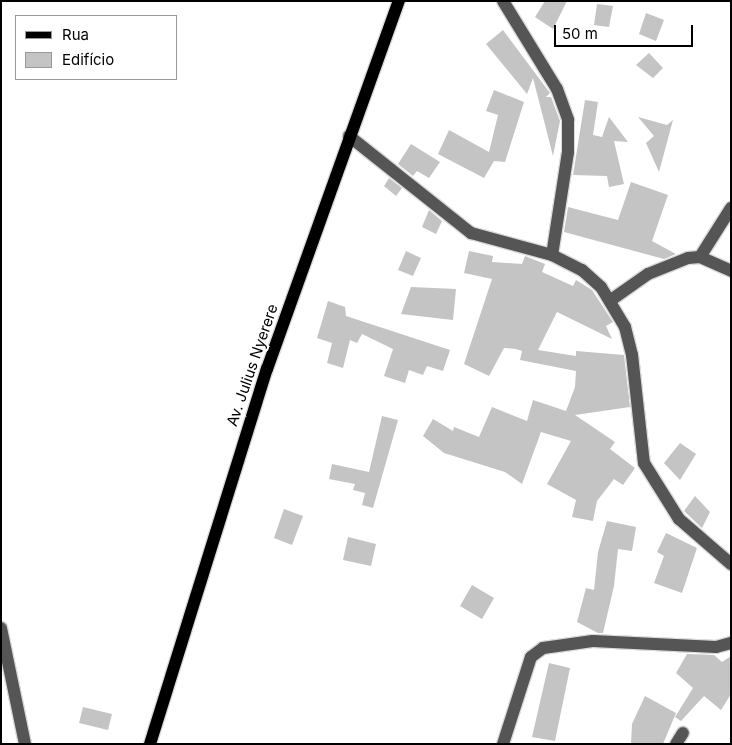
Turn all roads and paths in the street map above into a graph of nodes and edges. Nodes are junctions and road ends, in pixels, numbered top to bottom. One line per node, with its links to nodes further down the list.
1 (399, 1): 3 (main road, Av. Julius Nyerere)
2 (503, 1): 5 (street)
3 (349, 136): 5 (street); 13 (main road, Av. Julius Nyerere)
4 (731, 208): 6 (street)
5 (552, 255): 8 (street)
6 (700, 257): 7 (street); 8 (street)
7 (731, 271)
8 (611, 300): 9 (street)
9 (731, 564)
10 (1, 628): 12 (street)
11 (731, 643): 14 (street)
12 (25, 744)
13 (150, 744)
14 (503, 744)

